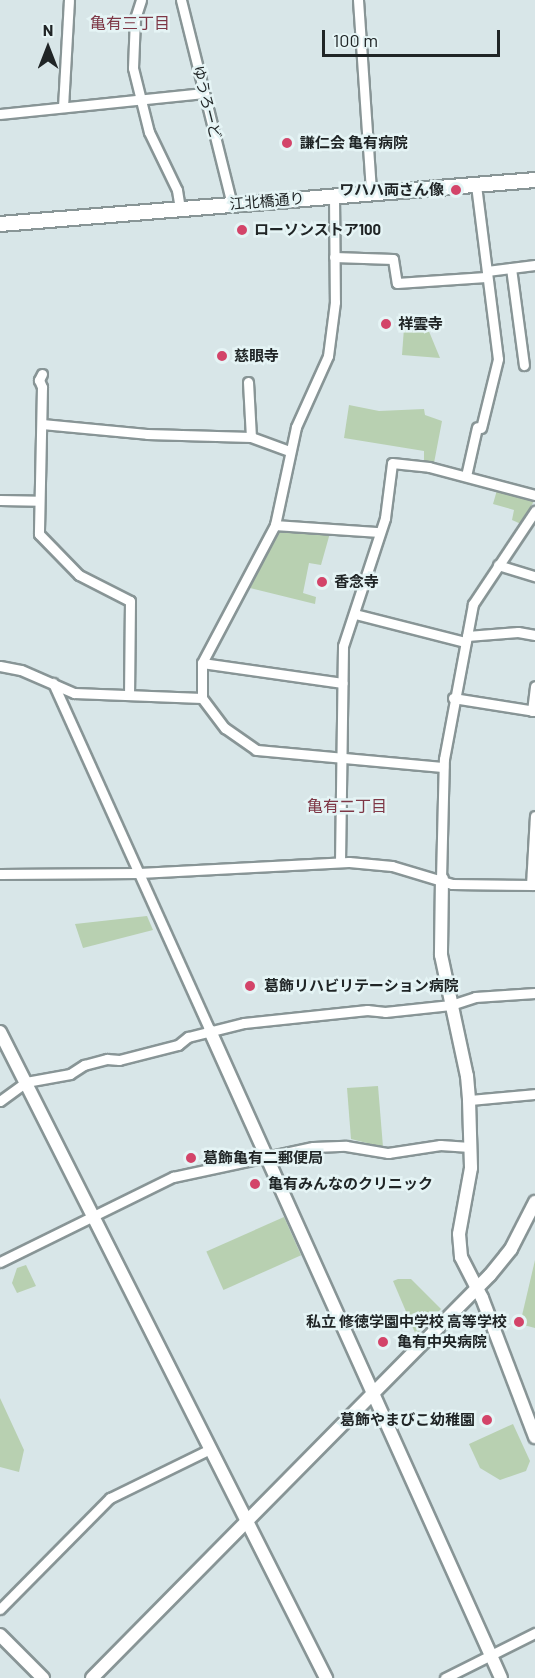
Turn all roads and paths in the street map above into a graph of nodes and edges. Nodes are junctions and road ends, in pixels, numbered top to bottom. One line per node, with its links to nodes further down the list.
1 (69, 0): 7 (street)
2 (141, 0): 6 (street)
3 (181, 0): 5 (street, ゆうろーど)
4 (358, 0): 11 (street)
5 (202, 93): 6 (street); 13 (street, ゆうろーど)
6 (141, 98): 7 (street); 14 (street)
7 (63, 106): 8 (street)
8 (0, 114)
9 (535, 180): 10 (main road, 江北橋通り)
10 (476, 185): 11 (main road, 江北橋通り); 19 (street)
11 (371, 192): 12 (main road, 江北橋通り)
12 (334, 195): 13 (main road, 江北橋通り); 16 (street)
13 (232, 204): 14 (main road, 江北橋通り)
14 (180, 208): 15 (main road, 江北橋通り)
15 (0, 224)
16 (334, 257): 19 (street); 25 (street)
17 (535, 265): 18 (street)
18 (511, 268): 19 (street); 20 (street)
19 (487, 274): 26 (street)
20 (524, 365)
21 (42, 374): 23 (street)
22 (248, 382): 24 (street)
23 (42, 424): 24 (street); 29 (street)
24 (251, 437): 25 (street)
25 (289, 451): 31 (street)
26 (466, 476): 27 (street); 32 (street)
27 (535, 495)
28 (0, 500): 29 (street)
29 (39, 501): 43 (street)
30 (535, 511): 33 (street)
31 (275, 525): 32 (street); 38 (street)
32 (379, 532): 35 (street)
33 (498, 565): 34 (street); 37 (street)
34 (535, 576)
35 (354, 614): 37 (street); 41 (street)
36 (535, 635): 37 (street)
37 (466, 639): 45 (street)
38 (202, 663): 41 (street); 44 (street)
39 (0, 666): 40 (street)
40 (53, 683): 43 (street); 52 (street)
41 (343, 683): 47 (street)
42 (535, 686): 46 (street)
43 (129, 695): 44 (street)
44 (202, 698): 47 (street)
45 (453, 698): 46 (street); 48 (street)
46 (533, 711)
47 (342, 757): 48 (street); 51 (street)
48 (444, 767): 54 (street)
49 (535, 816): 50 (street)
50 (534, 829): 55 (street)
51 (340, 862): 52 (street); 54 (street)
52 (139, 873): 53 (street); 58 (street)
53 (0, 874)
54 (442, 879): 55 (street); 57 (street)
55 (533, 885)
56 (535, 993): 57 (street)
57 (451, 1005): 58 (street); 62 (street)
58 (210, 1031): 60 (street); 65 (street)
59 (0, 1032): 60 (street)
60 (26, 1082): 63 (street); 67 (street)
61 (535, 1094): 62 (street)
62 (469, 1100): 64 (street)
63 (0, 1101)
64 (470, 1147): 65 (street); 69 (street)
65 (266, 1156): 67 (street); 70 (street)
66 (535, 1202): 69 (street)
67 (93, 1215): 68 (street); 72 (street)
68 (0, 1262)
69 (477, 1288): 70 (street); 71 (street)
70 (373, 1394): 73 (street); 77 (street)
71 (535, 1437)
72 (210, 1449): 73 (street); 74 (street)
73 (247, 1522): 79 (street); 80 (street)
74 (0, 1609)
75 (535, 1633): 77 (street)
76 (0, 1635): 78 (street)
77 (490, 1655): 81 (street); 82 (street)
78 (43, 1678)
79 (92, 1678)
80 (326, 1678)
81 (445, 1678)
82 (501, 1678)

